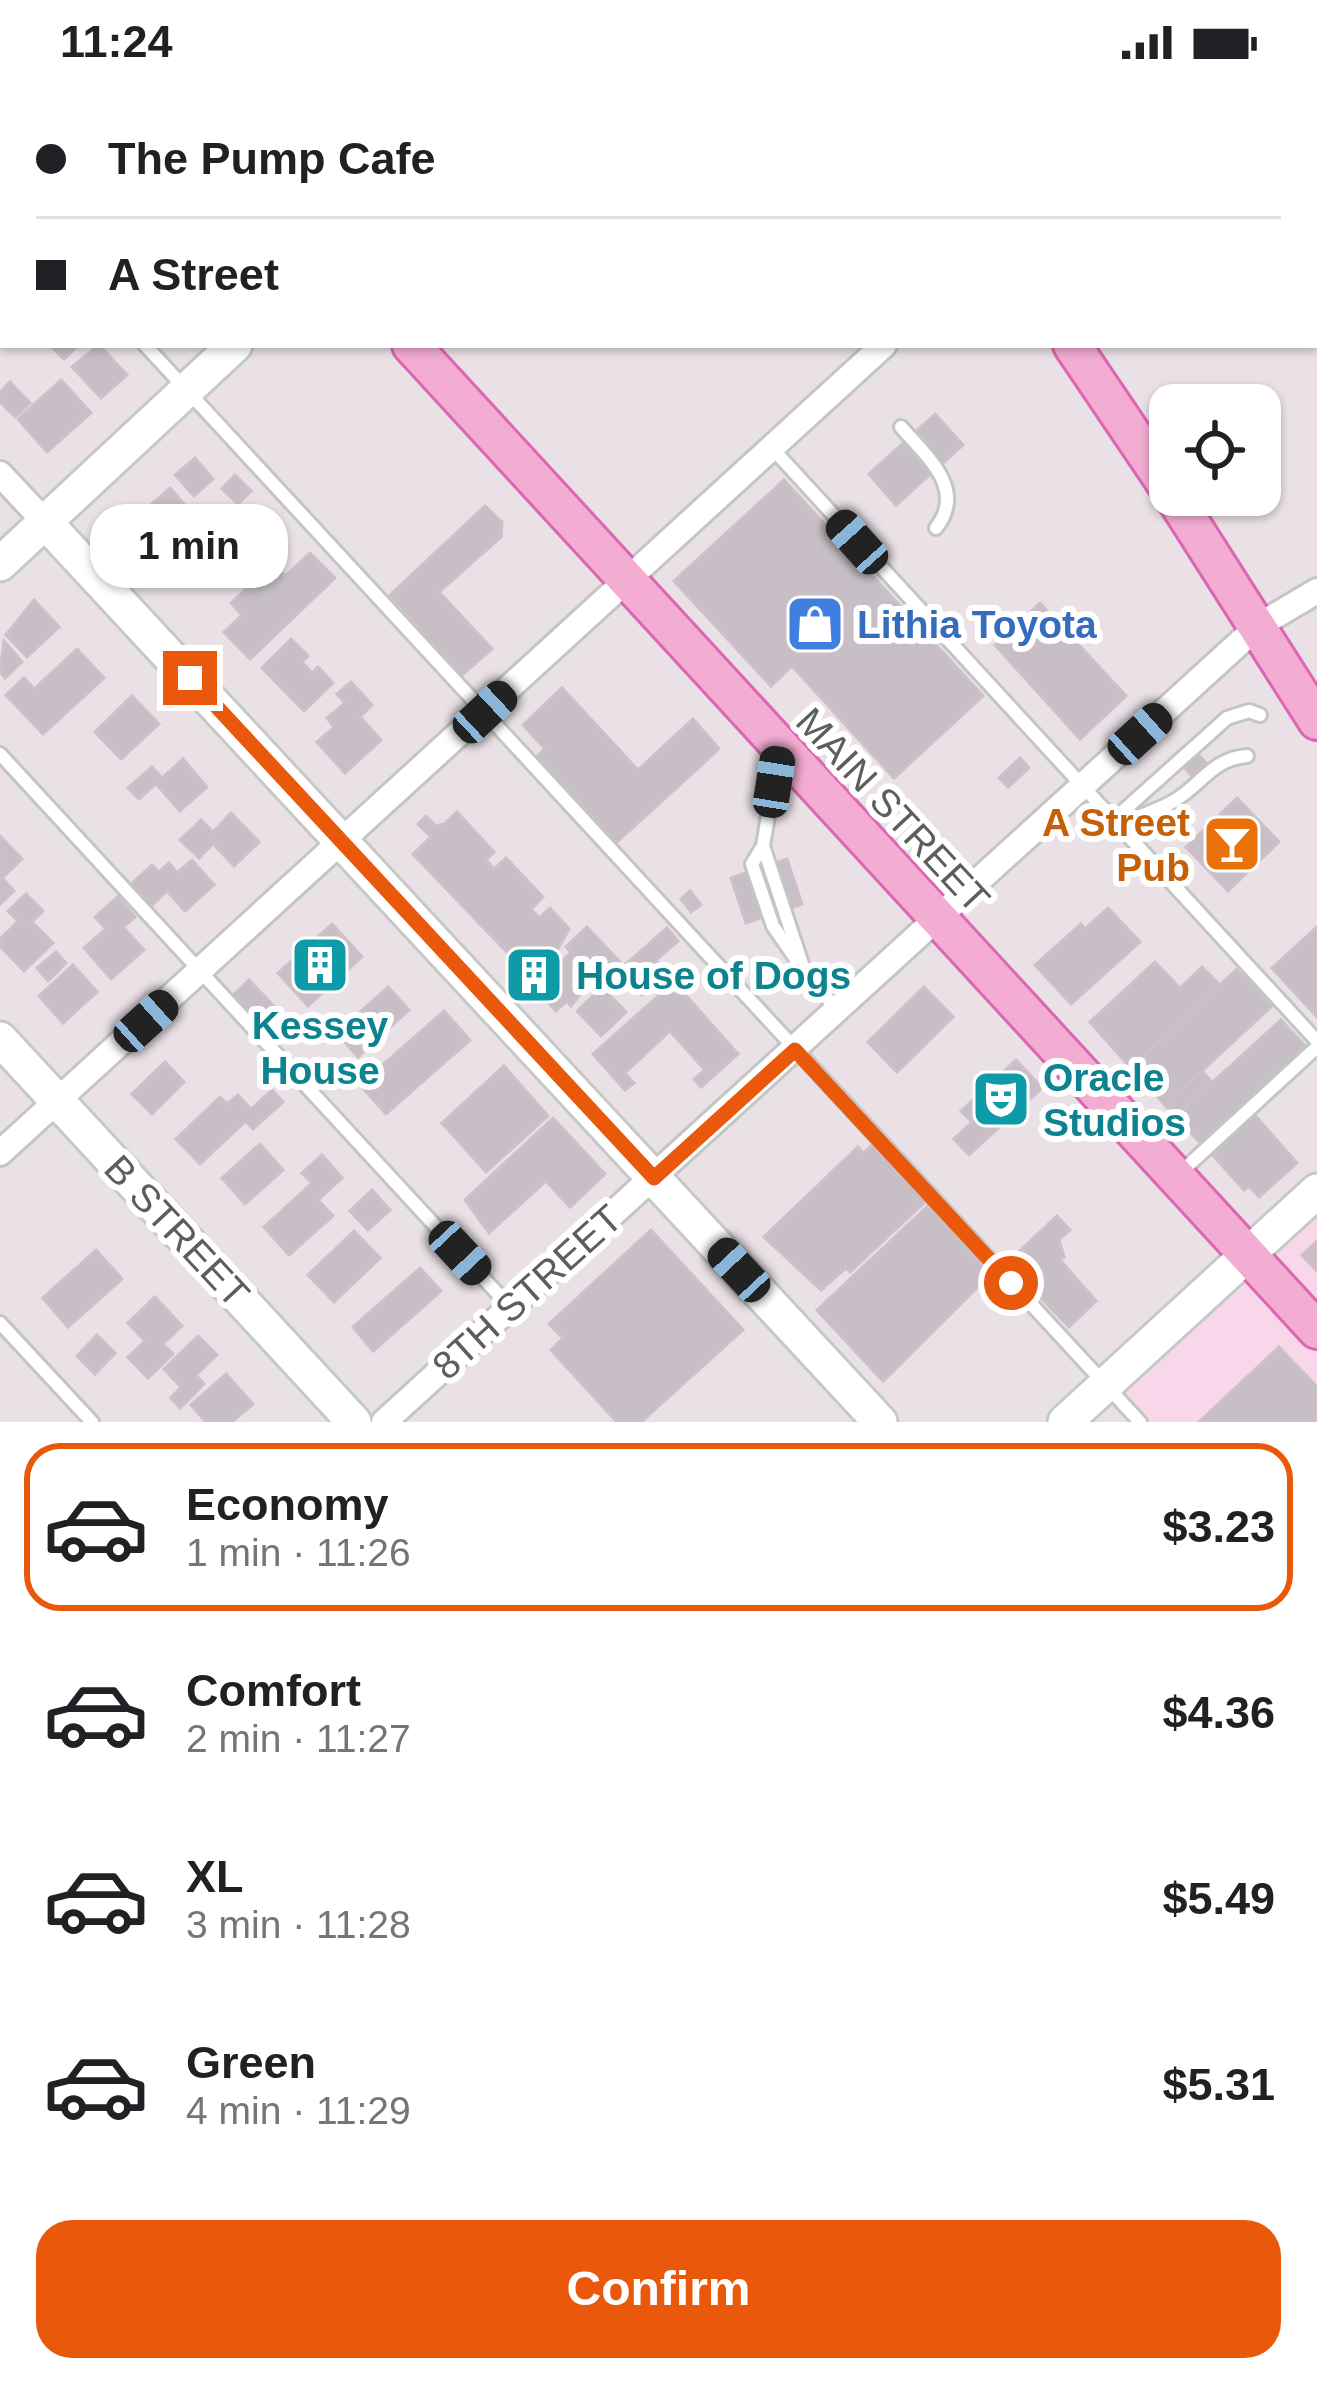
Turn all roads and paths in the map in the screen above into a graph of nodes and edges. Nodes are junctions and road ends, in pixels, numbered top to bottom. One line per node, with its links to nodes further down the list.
1 (148, 348): 6 (lane)
2 (232, 348): 6 (street)
3 (413, 348): 15 (main road, MAIN STREET)
4 (881, 348): 8 (street)
5 (1074, 348): 9 (main road)
6 (187, 390): 12 (street); 18 (lane)
7 (901, 427): 13 (lane)
8 (771, 447): 15 (street); 24 (lane)
9 (1149, 458)
10 (0, 473): 12 (street)
11 (1187, 516): 17 (main road)
12 (45, 522): 14 (street); 26 (street)
13 (936, 528)
14 (0, 564)
15 (626, 581): 18 (street); 21 (main road, MAIN STREET)
16 (1317, 591): 17 (street, 8TH STREET)
17 (1258, 626): 20 (main road); 24 (street, 8TH STREET)
18 (485, 712): 26 (street); 32 (lane)
19 (1260, 715): 25 (lane)
20 (1317, 721)
21 (779, 749): 27 (main road, MAIN STREET); 29 (lane)
22 (0, 754): 28 (lane)
23 (1247, 756): 25 (lane)
24 (1082, 787): 25 (lane); 27 (street, 8TH STREET)
25 (1117, 825): 31 (lane)
26 (344, 842): 28 (street); 35 (street)
27 (936, 919): 29 (street, 8TH STREET); 36 (main road, MAIN STREET)
28 (200, 972): 33 (street); 39 (lane)
29 (838, 1011): 32 (street, 8TH STREET)
30 (0, 1039): 33 (street, B STREET)
31 (1317, 1044): 36 (lane)
32 (795, 1050): 35 (street, 8TH STREET); 42 (lane)
33 (57, 1102): 34 (street); 44 (street, B STREET)
34 (0, 1154)
35 (654, 1178): 39 (street, 8TH STREET); 46 (street)
36 (1176, 1178): 38 (main road, MAIN STREET)
37 (1317, 1191): 38 (street)
38 (1248, 1255): 41 (main road, MAIN STREET); 42 (street)
39 (510, 1307): 45 (street, 8TH STREET)
40 (0, 1323): 43 (lane)
41 (1317, 1330)
42 (1106, 1384): 47 (street); 48 (lane)
43 (92, 1422)
44 (354, 1422)
45 (384, 1422)
46 (880, 1422)
47 (1065, 1422)
48 (1140, 1422)

